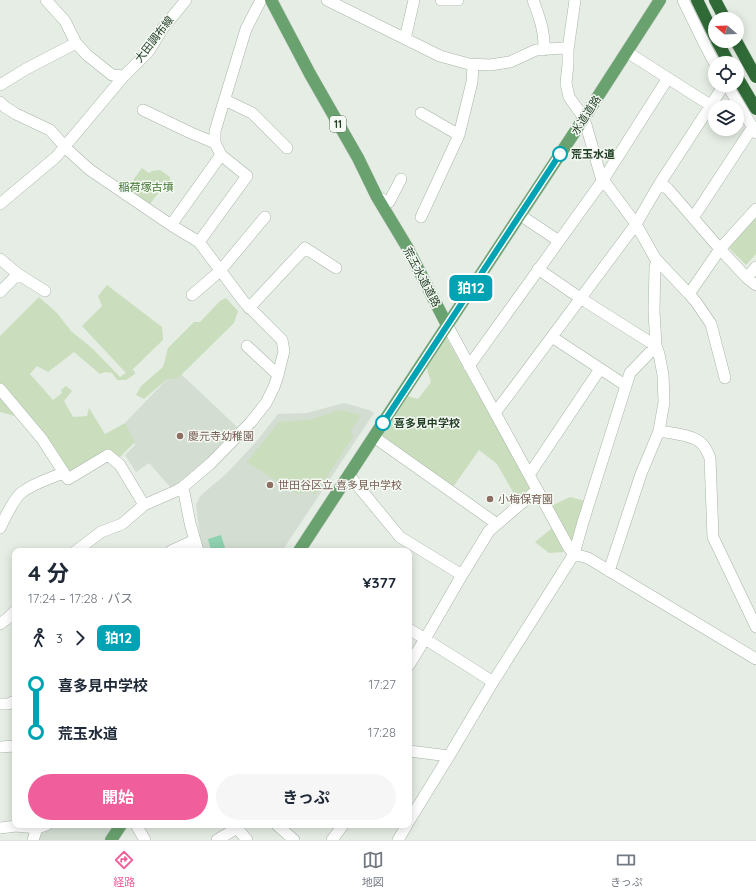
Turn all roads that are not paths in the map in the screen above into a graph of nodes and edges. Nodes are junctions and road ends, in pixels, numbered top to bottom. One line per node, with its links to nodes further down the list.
1 (46, 0): 18 (street)
2 (186, 0): 27 (street, 大田調布線)
3 (261, 0): 33 (street)
4 (271, 0): 50 (main road, 荒玉水道道路 / 11)
5 (327, 0): 17 (street)
6 (414, 0): 17 (street)
7 (442, 0): 8 (street)
8 (458, 0)
9 (533, 0): 20 (street)
10 (575, 0): 21 (street)
11 (660, 0): 22 (main road, 水道道路)
12 (683, 0): 23 (street)
13 (697, 0): 16 (highway)
14 (715, 0): 15 (highway)
15 (721, 12)
16 (708, 23)
17 (405, 39): 24 (street)
18 (76, 43): 27 (street); 30 (street)
19 (740, 48): 28 (highway, bridge)
20 (544, 50): 21 (street); 24 (street)
21 (568, 50): 40 (street)
22 (627, 52): 29 (street); 40 (main road, 水道道路)
23 (711, 56)
24 (473, 65): 42 (street)
25 (756, 68): 26 (street)
26 (744, 74)
27 (124, 76): 44 (street, 大田調布線)
28 (756, 77)
29 (668, 78): 35 (street); 48 (street)
30 (0, 85)
31 (744, 89): 37 (highway, bridge)
32 (730, 92): 41 (street)
33 (225, 100): 43 (street); 45 (street)
34 (0, 102): 44 (street)
35 (708, 105)
36 (708, 109): 49 (street)
37 (756, 109)
38 (143, 110): 43 (street)
39 (421, 113): 42 (street)
40 (584, 118): 48 (street); 53 (main road, 水道道路)
41 (754, 130): 56 (street)
42 (459, 134): 55 (street)
43 (215, 144): 46 (street)
44 (65, 146): 51 (street, 大田調布線); 58 (street)
45 (287, 148)
46 (221, 155): 58 (street); 60 (street)
47 (401, 179): 50 (street)
48 (603, 180): 57 (street); 59 (street)
49 (660, 183): 56 (street); 57 (street)
50 (377, 197): 76 (main road, 荒玉水道道路 / 11)
51 (0, 204)
52 (756, 208): 61 (street)
53 (520, 215): 59 (street); 76 (main road, 水道道路)
54 (265, 217): 67 (street)
55 (421, 217)
56 (693, 218): 61 (street)
57 (636, 224): 63 (street); 74 (street)
58 (171, 225): 60 (street)
59 (559, 241): 66 (street)
60 (198, 242): 67 (street)
61 (720, 249): 69 (street); 72 (street)
62 (0, 259): 68 (street)
63 (658, 262): 72 (street); 79 (street)
64 (756, 267): 69 (street)
65 (336, 268): 75 (street)
66 (538, 269): 74 (street); 80 (street)
67 (220, 271): 73 (street); 75 (street)
68 (18, 274): 70 (street); 71 (street)
69 (752, 281)
70 (45, 291)
71 (0, 292)
72 (689, 294): 83 (street)
73 (192, 295)
74 (580, 298): 77 (street); 79 (street)
75 (249, 308): 82 (street)
76 (447, 325): 80 (street, 荒玉水道道路 / 11); 88 (main road, 水道道路)
77 (552, 337): 81 (street); 86 (street)
78 (247, 346): 82 (street)
79 (656, 346): 84 (street); 87 (street)
80 (469, 366): 86 (street, 荒玉水道道路 / 11)
81 (600, 369): 84 (street); 90 (street)
82 (278, 375): 92 (street)
83 (725, 378)
84 (625, 385): 101 (street)
85 (0, 389): 89 (street)
86 (495, 413): 90 (street, 荒玉水道道路 / 11)
87 (659, 430): 102 (street); 106 (street)
88 (374, 437): 91 (main road, 水道道路); 95 (street)
89 (63, 473): 94 (street); 96 (street)
90 (529, 475): 93 (street, 荒玉水道道路 / 11)
91 (348, 477): 100 (main road, 水道道路); 103 (street)
92 (183, 487): 94 (street); 97 (street)
93 (537, 490): 95 (street); 101 (street, 荒玉水道道路 / 11)
94 (144, 505): 98 (street)
95 (497, 524): 103 (street)
96 (0, 528)
97 (196, 546): 99 (street)
98 (80, 548)
99 (186, 548)
100 (302, 548)
101 (574, 554): 102 (street); 111 (street)
102 (609, 571): 109 (street)
103 (462, 575): 108 (street)
104 (12, 614): 105 (street)
105 (0, 624)
106 (756, 627)
107 (412, 631): 108 (street)
108 (425, 639): 110 (street); 111 (street)
109 (756, 659)
110 (412, 660)
111 (493, 682): 117 (street)
112 (12, 702): 113 (street)
113 (0, 704)
114 (12, 746): 115 (street)
115 (0, 747)
116 (412, 751): 117 (street)
117 (449, 756): 118 (street)
118 (412, 805)
119 (12, 826): 120 (street)
120 (0, 828)
121 (41, 828): 129 (street)
122 (119, 828): 130 (main road)
123 (138, 828): 131 (street)
124 (237, 828): 132 (street)
125 (240, 828): 133 (street)
126 (280, 828): 134 (street)
127 (340, 828): 135 (street)
128 (404, 828): 136 (street)
129 (33, 840)
130 (111, 840)
131 (145, 840)
132 (217, 840)
133 (247, 840)
134 (294, 840)
135 (332, 840)
136 (398, 840)

